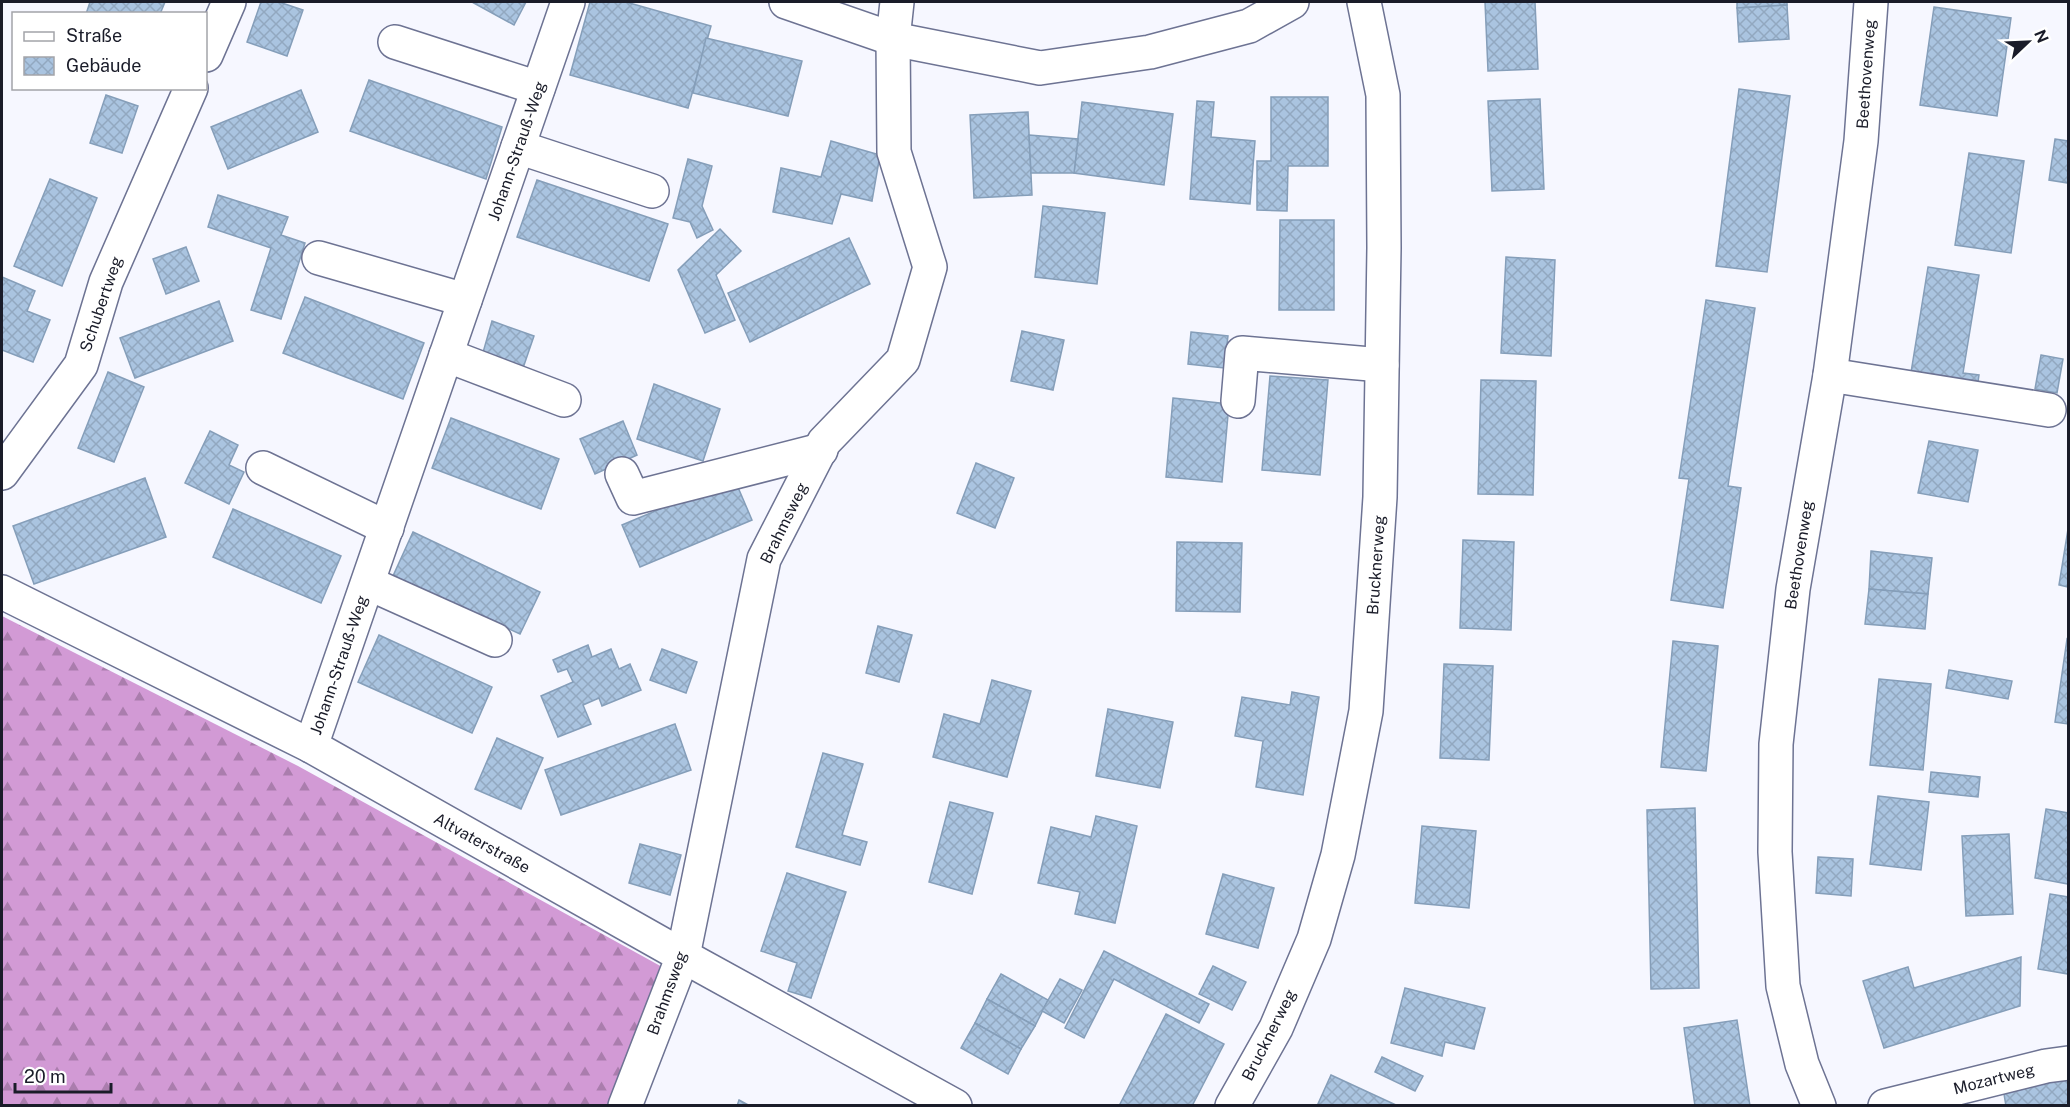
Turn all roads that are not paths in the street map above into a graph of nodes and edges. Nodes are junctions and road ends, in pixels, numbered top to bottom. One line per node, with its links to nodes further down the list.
1 (229, 2): 10 (street)
2 (568, 2): 11 (street, Johann-Strauß-Weg)
3 (786, 2): 8 (street)
4 (897, 2): 8 (street, Brahmsweg)
5 (1292, 2): 8 (street)
6 (1364, 2): 18 (street, Brucknerweg)
7 (1871, 2): 19 (street, Beethovenweg)
8 (893, 39): 23 (street, Brahmsweg)
9 (395, 42): 11 (street)
10 (207, 54)
11 (538, 88): 13 (street, Johann-Strauß-Weg)
12 (190, 90): 25 (street, Schubertweg)
13 (518, 147): 14 (street); 16 (street, Johann-Strauß-Weg)
14 (652, 191)
15 (319, 258): 16 (street)
16 (465, 300): 17 (street, Johann-Strauß-Weg)
17 (446, 355): 20 (street); 27 (street, Johann-Strauß-Weg)
18 (1382, 365): 21 (street); 36 (street, Brucknerweg)
19 (1830, 375): 22 (street); 37 (street, Beethovenweg)
20 (564, 400)
21 (1238, 401)
22 (2049, 410)
23 (821, 450): 26 (street); 32 (street, Brahmsweg)
24 (263, 468): 27 (street)
25 (2, 473)
26 (622, 474)
27 (387, 528): 28 (street, Johann-Strauß-Weg)
28 (368, 584): 30 (street, Johann-Strauß-Weg); 31 (street, Johann-Strauß-Weg)
29 (2, 592): 31 (street, Altvaterstraße)
30 (495, 640)
31 (311, 746): 32 (street, Altvaterstraße)
32 (682, 956): 34 (street, Brahmsweg); 35 (street, Altvaterstraße)
33 (2068, 1063): 38 (street, Mozartweg)
34 (625, 1106)
35 (955, 1106)
36 (1233, 1106)
37 (1819, 1106)
38 (1885, 1106)

